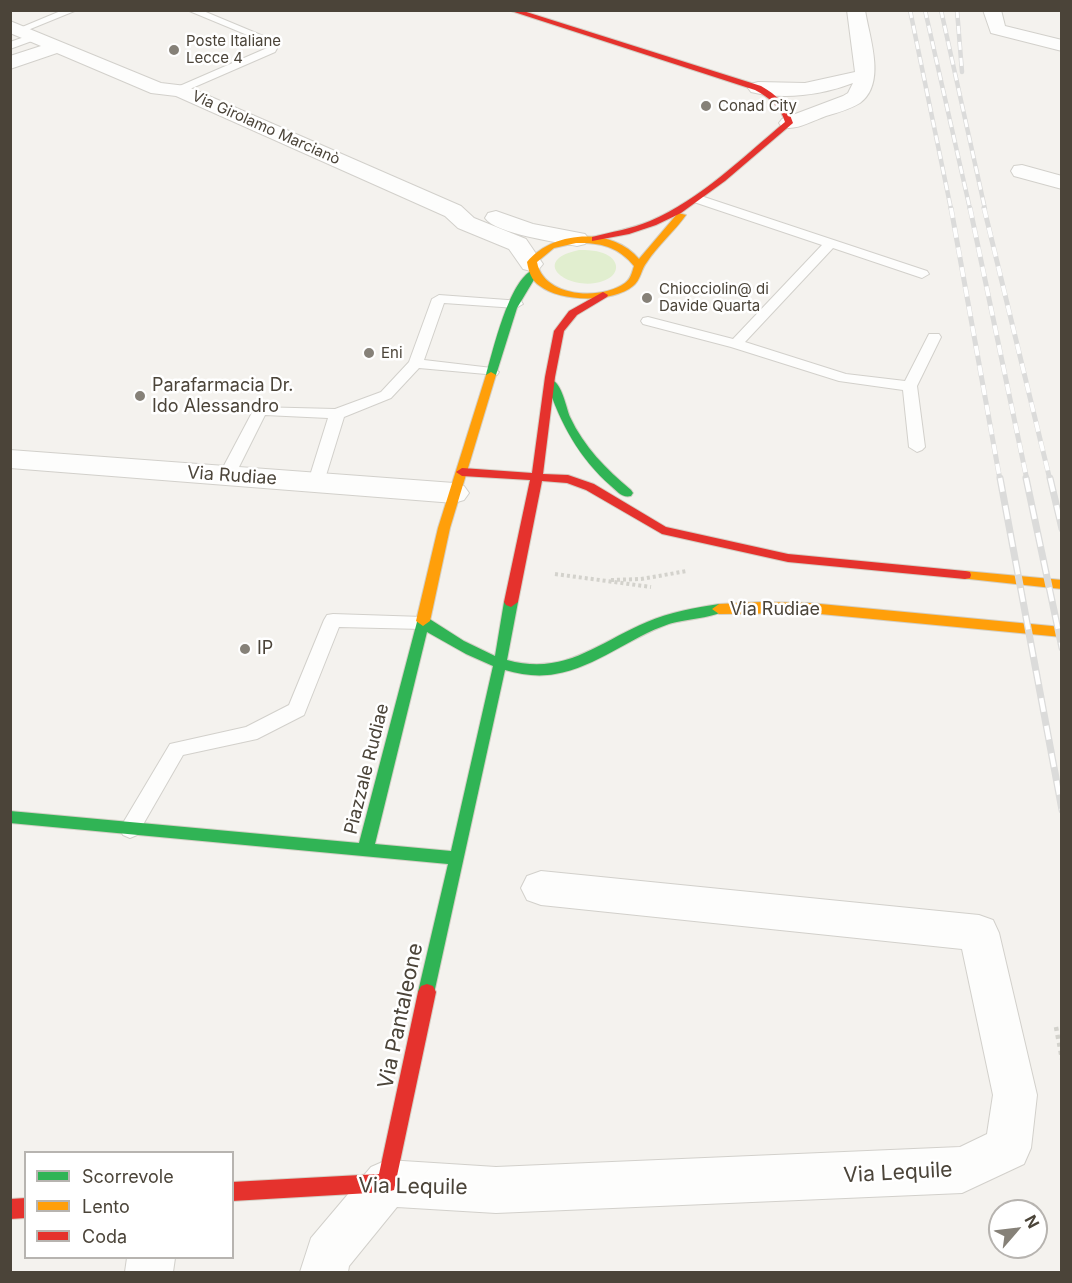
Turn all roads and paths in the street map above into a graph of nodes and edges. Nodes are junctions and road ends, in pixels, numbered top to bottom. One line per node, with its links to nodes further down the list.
1 (74, 10): 7 (lane)
2 (191, 10): 15 (lane)
3 (511, 10): 13 (main road)
4 (856, 10): 12 (street)
5 (992, 10): 8 (street)
6 (1053, 26): 8 (street)
7 (19, 34): 9 (street, Via Girolamo Marcianò)
8 (1036, 39): 10 (street)
9 (58, 46): 11 (street); 15 (street, Via Girolamo Marcianò)
10 (1062, 46)
11 (10, 63)
12 (866, 69): 14 (street); 16 (street)
13 (758, 88): 14 (street); 16 (main road)
14 (812, 89): 16 (street)
15 (179, 90): 21 (street, Via Girolamo Marcianò)
16 (788, 116): 19 (main road, Piazzale Rudiae)
17 (1022, 171): 18 (street)
18 (1062, 183)
19 (698, 199): 20 (main road, Piazzale Rudiae); 23 (lane)
20 (685, 208): 22 (main road, Piazzale Rudiae); 24 (main road, Piazzale Rudiae)
21 (453, 211): 22 (street, Via Girolamo Marcianò); 25 (street, Via Girolamo Marcianò)
22 (586, 239): 24 (main road); 25 (main road, Piazzale Rudiae)
23 (831, 243): 26 (lane); 31 (lane)
24 (639, 266): 27 (main road, Piazzale Rudiae)
25 (532, 268): 27 (main road, Piazzale Rudiae); 28 (main road, Piazzale Rudiae)
26 (922, 274)
27 (603, 295): 34 (main road, Piazzale Rudiae)
28 (516, 304): 32 (lane); 33 (main road, Piazzale Rudiae)
29 (648, 321): 31 (lane)
30 (934, 337): 35 (lane)
31 (736, 344): 35 (lane)
32 (416, 363): 33 (lane); 36 (lane)
33 (492, 372): 42 (main road, Piazzale Rudiae)
34 (550, 377): 40 (main road, Piazzale Rudiae); 43 (main road)
35 (910, 386): 37 (lane)
36 (337, 414): 39 (lane); 41 (lane)
37 (917, 447)
38 (10, 459): 39 (street, Via Rudiae)
39 (227, 475): 41 (street, Via Rudiae)
40 (537, 476): 42 (main road); 43 (main road); 47 (main road, Piazzale Rudiae)
41 (316, 482): 42 (street, Via Rudiae)
42 (458, 482): 45 (main road, Piazzale Rudiae)
43 (699, 539): 44 (main road)
44 (1062, 585)
45 (423, 623): 47 (main road); 49 (lane); 50 (main road, Piazzale Rudiae)
46 (1062, 632): 47 (main road, Via Rudiae)
47 (500, 663): 51 (main road, Piazzale Rudiae)
48 (10, 817): 49 (main road)
49 (130, 829): 50 (main road)
50 (365, 851): 51 (main road, Piazzale Rudiae)
51 (456, 858): 55 (main road, Via Pantaleone)
52 (541, 888): 55 (street, Via Lequile)
53 (1056, 1027): 54 (path)
54 (1062, 1059)
55 (387, 1183): 56 (main road, Via Lequile); 57 (street)
56 (234, 1192)
57 (324, 1272)

